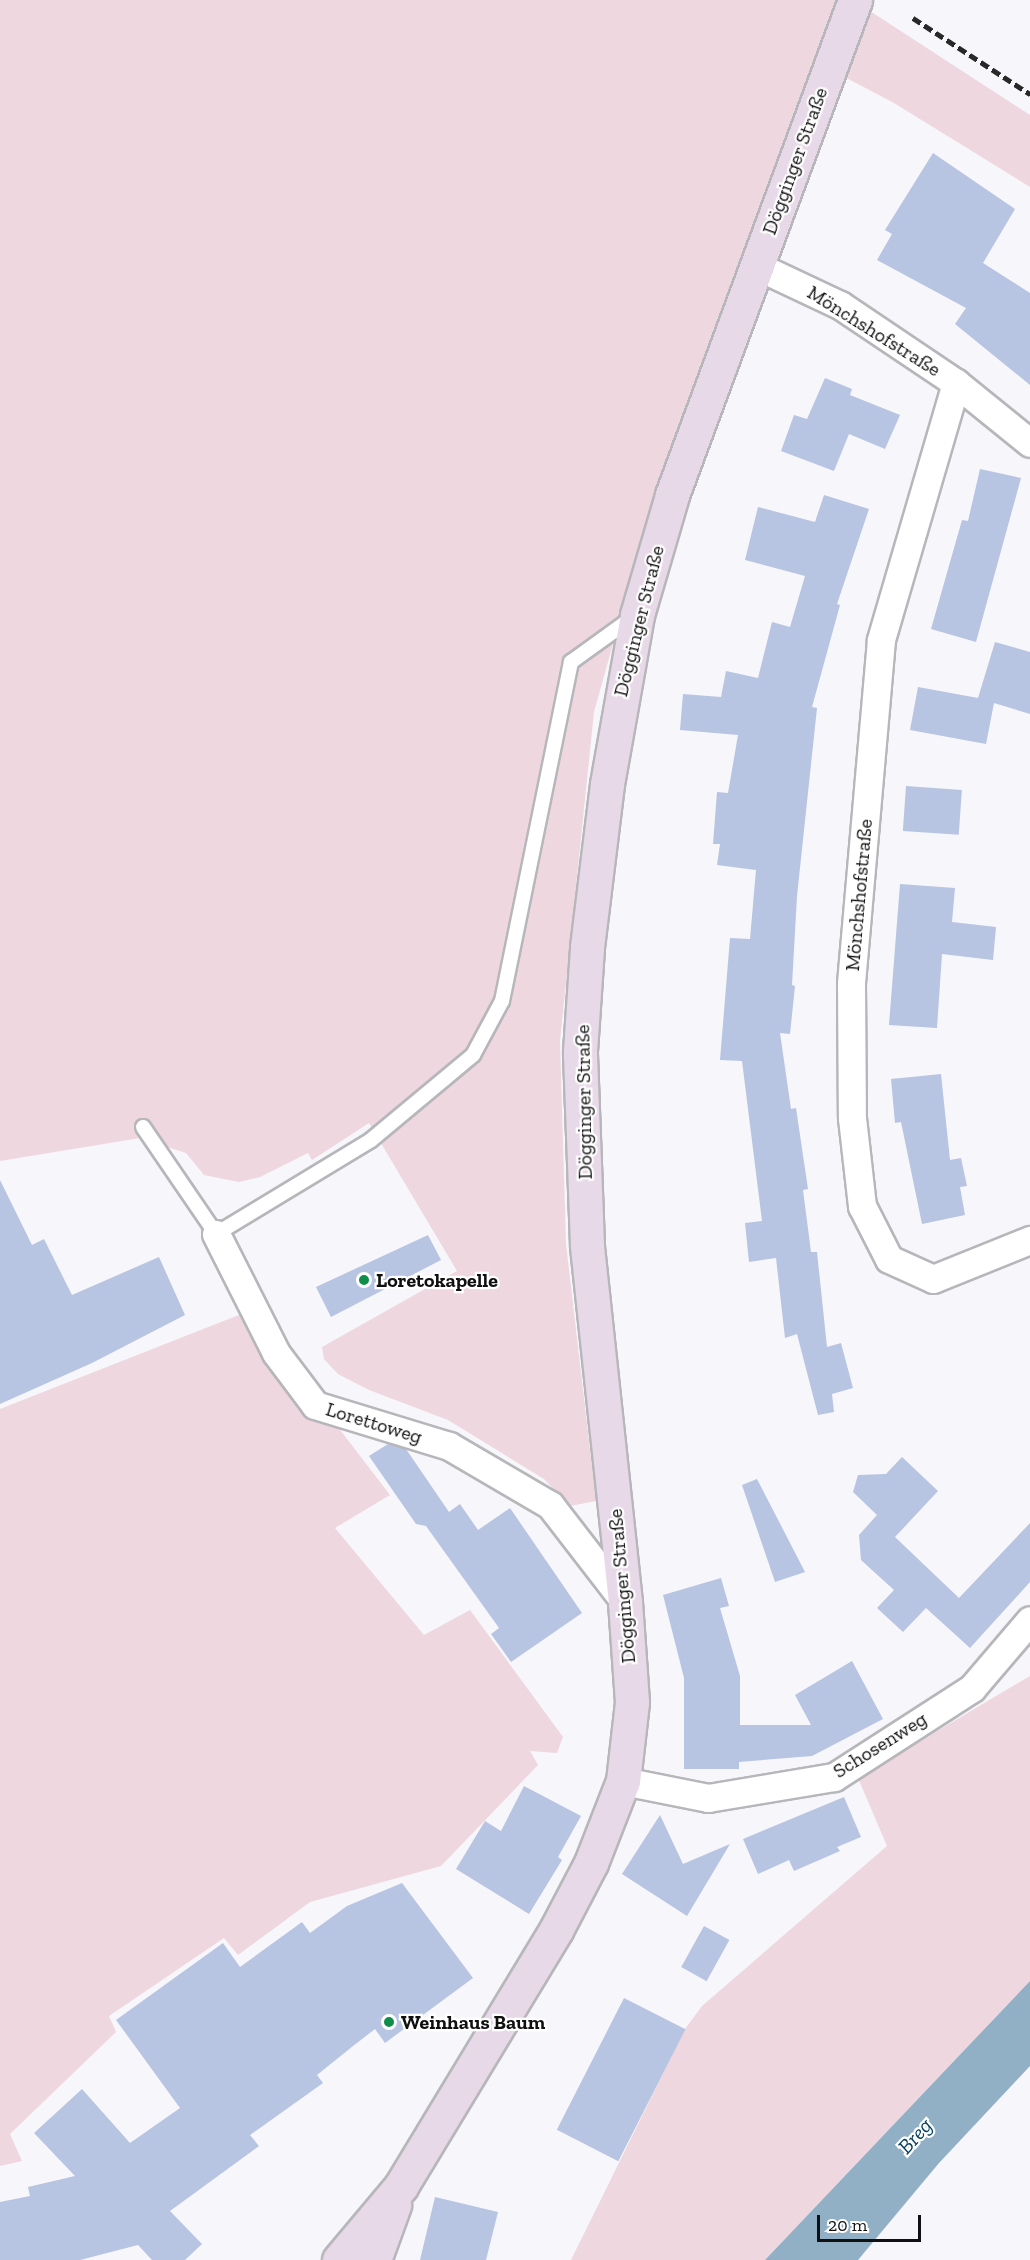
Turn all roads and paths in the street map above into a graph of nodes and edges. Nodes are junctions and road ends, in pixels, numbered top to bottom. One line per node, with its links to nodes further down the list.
1 (855, 0): 2 (main road, Dögginger Straße)
2 (757, 266): 3 (street, Mönchshofstraße); 5 (main road, Dögginger Straße)
3 (956, 383): 4 (street, Mönchshofstraße); 8 (street, Mönchshofstraße)
4 (1030, 443)
5 (637, 615): 7 (lane); 9 (main road, Dögginger Straße)
6 (143, 1128): 7 (lane, Lorettoweg)
7 (216, 1234): 9 (street, Lorettoweg)
8 (1030, 1240)
9 (626, 1602): 11 (main road, Dögginger Straße)
10 (1030, 1620): 11 (street, Schosenweg)
11 (623, 1781): 12 (main road, Dögginger Straße)
12 (401, 2186): 13 (main road, Dögginger Straße); 14 (main road, Dögginger Straße)
13 (339, 2260)
14 (374, 2260)

